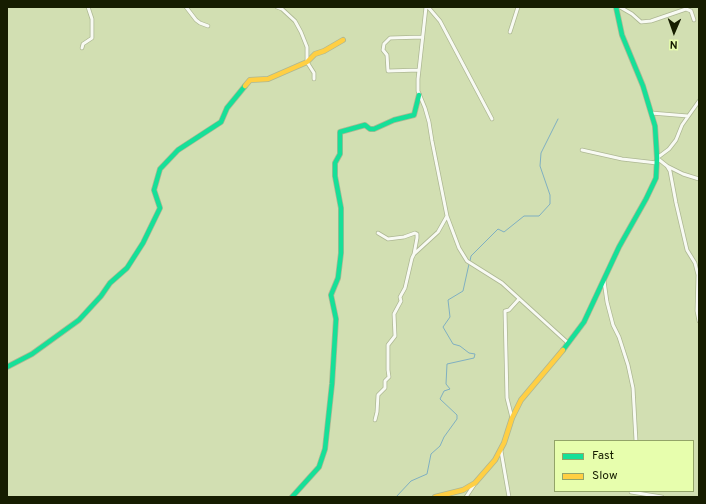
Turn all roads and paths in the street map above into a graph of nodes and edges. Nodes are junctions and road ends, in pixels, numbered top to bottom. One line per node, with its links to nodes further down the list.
1 (88, 7): 13 (street)
2 (186, 7): 9 (street)
3 (277, 7): 14 (street)
4 (427, 7): 11 (street); 21 (street)
5 (518, 7): 10 (street)
6 (616, 7): 19 (street)
7 (620, 7): 8 (street)
8 (694, 20)
9 (208, 26)
10 (510, 32)
11 (422, 37): 15 (street); 15 (street)
12 (343, 40): 14 (street)
13 (82, 48)
14 (307, 62): 16 (street); 34 (street)
15 (419, 70): 17 (street)
16 (314, 79)
17 (419, 96): 26 (street); 41 (street)
18 (699, 101): 20 (street)
19 (651, 113): 20 (street); 23 (street)
20 (688, 116): 23 (street)
21 (492, 119)
22 (582, 150): 23 (street)
23 (657, 161): 24 (street); 29 (street)
24 (667, 166): 25 (street); 30 (street)
25 (699, 179)
26 (447, 216): 28 (street); 31 (street)
27 (378, 233): 28 (street)
28 (414, 254): 36 (street)
29 (604, 280): 33 (street); 37 (street)
30 (699, 298): 32 (street)
31 (519, 299): 33 (street); 35 (street)
32 (699, 321)
33 (568, 343): 35 (street)
34 (7, 367)
35 (512, 418): 38 (street)
36 (375, 420)
37 (636, 440)
38 (501, 451): 39 (street); 44 (street)
39 (475, 483): 42 (street); 43 (street)
40 (632, 492): 45 (street); 46 (street)
41 (292, 497)
42 (435, 497)
43 (466, 497)
44 (510, 497)
45 (631, 497)
46 (662, 497)

